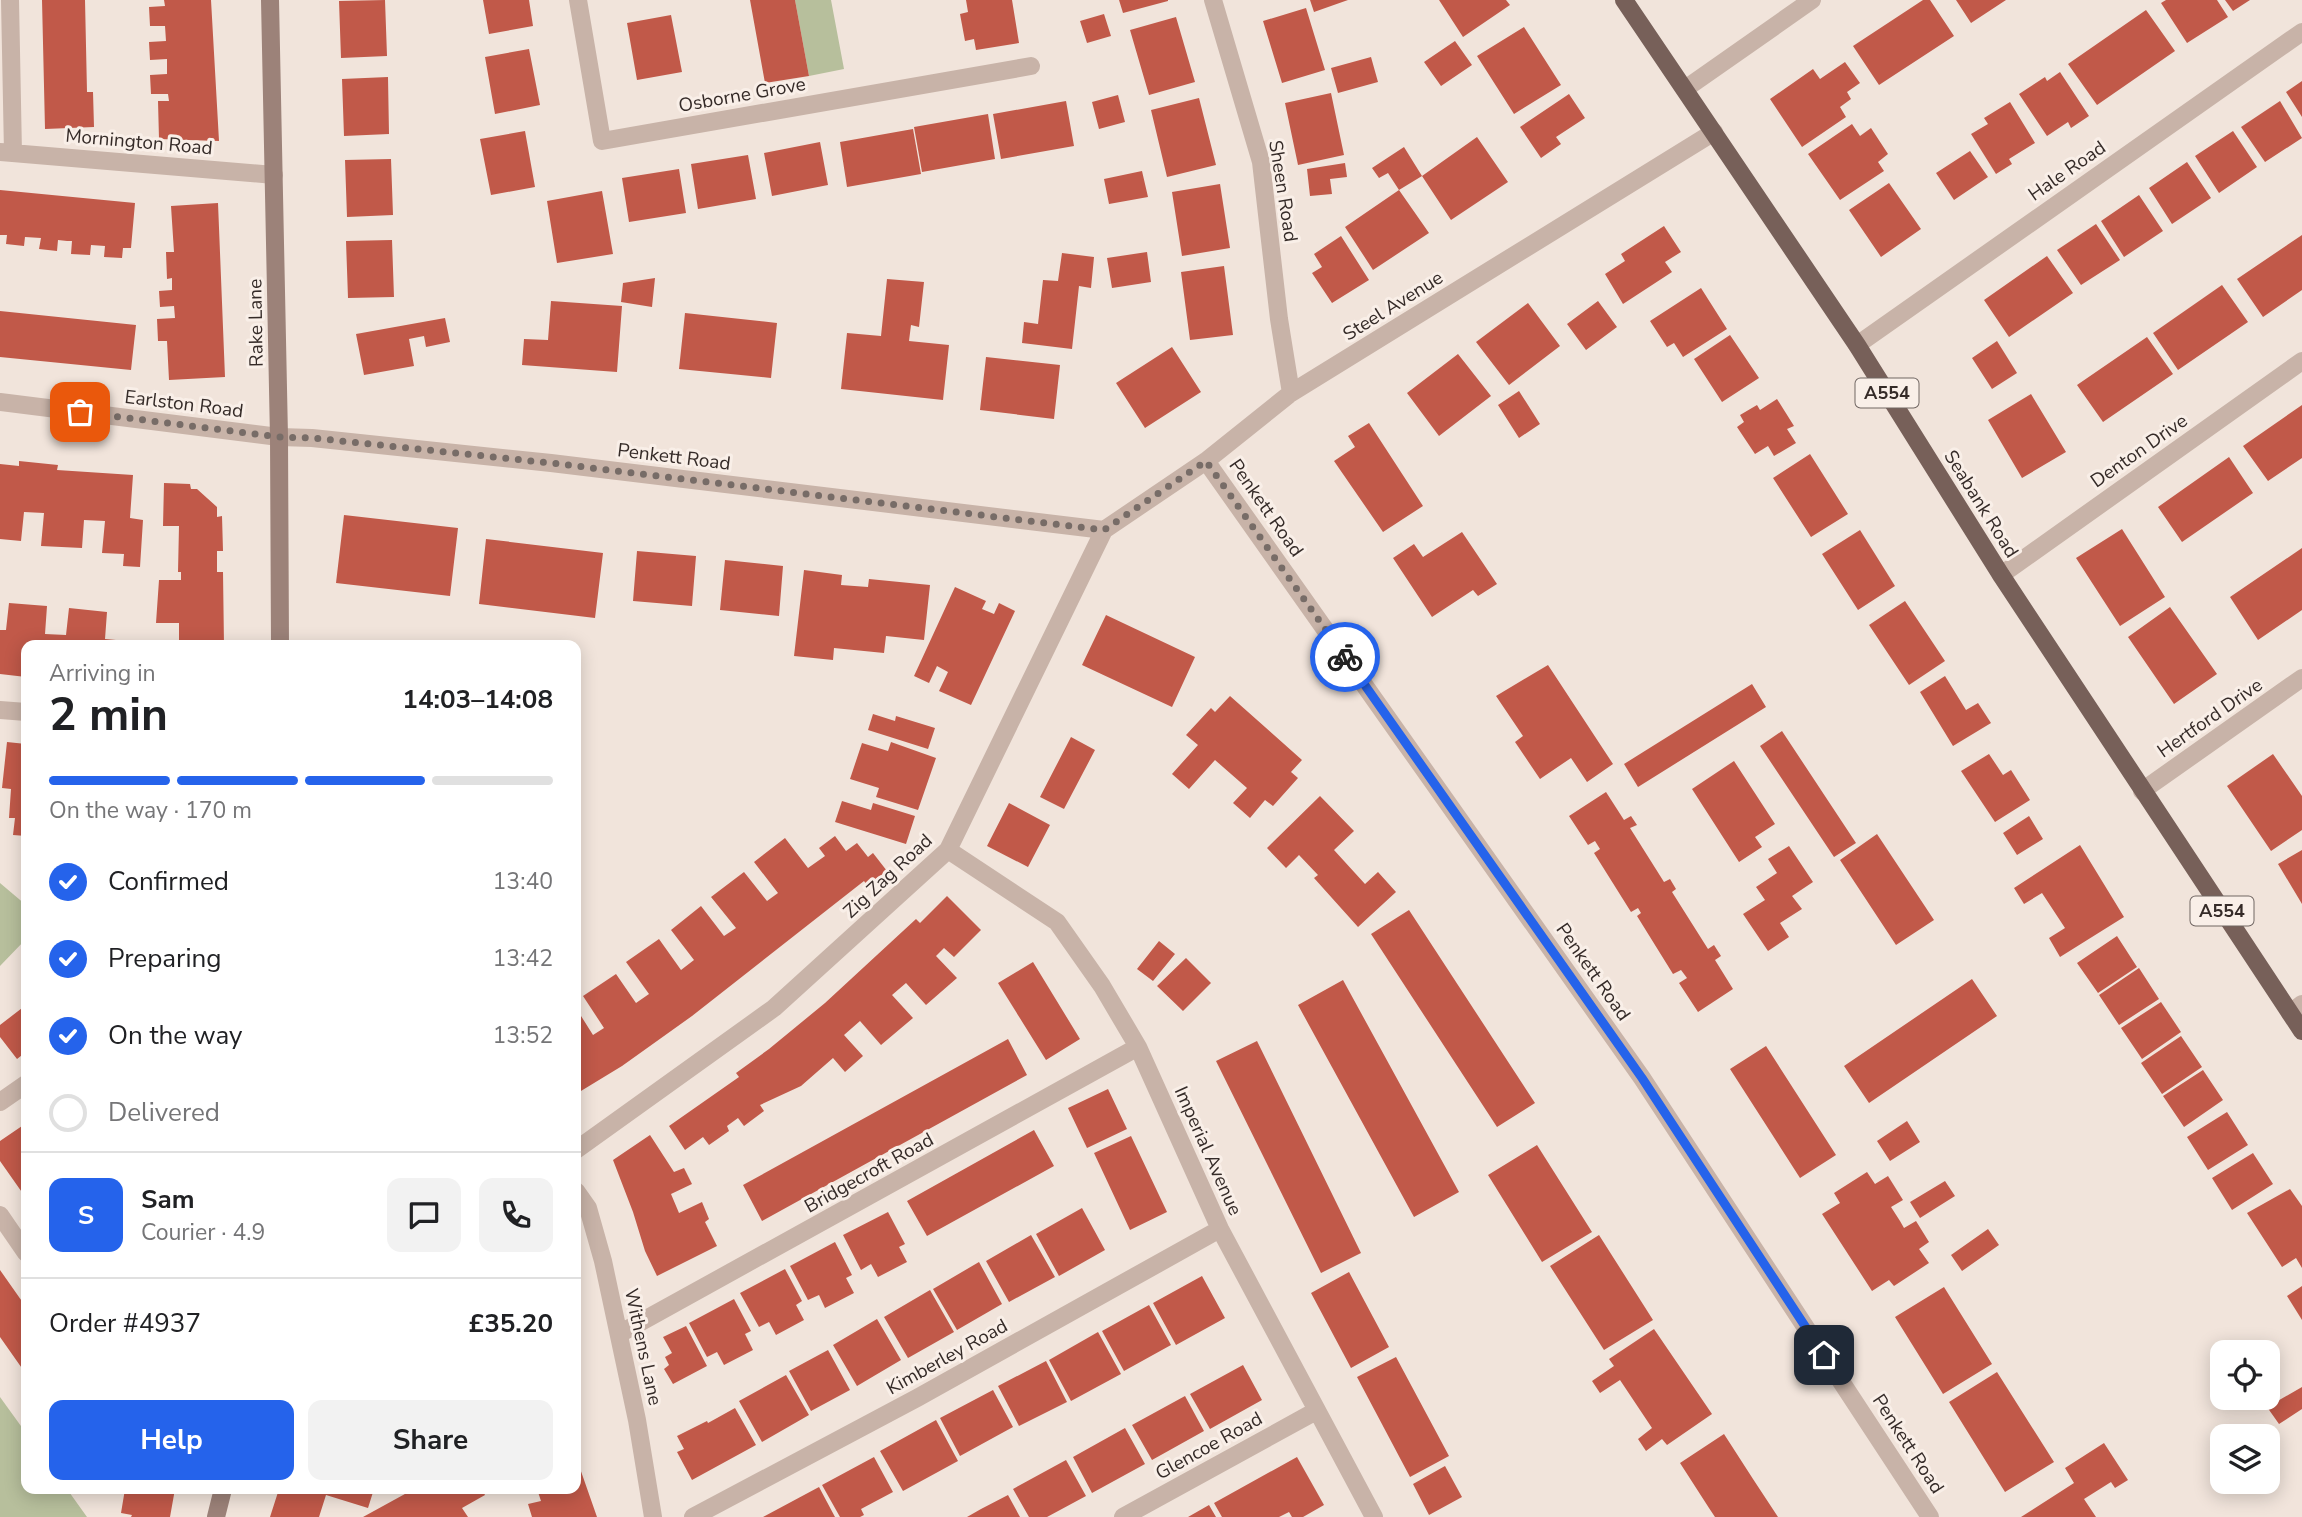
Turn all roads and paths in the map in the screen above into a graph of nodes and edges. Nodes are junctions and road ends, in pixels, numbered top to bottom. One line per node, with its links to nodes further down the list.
1 (10, 0): 11 (street)
2 (270, 0): 12 (main road, Rake Lane)
3 (578, 0): 8 (street, Osborne Grove)
4 (1213, 0): 15 (street, Sheen Road)
5 (1624, 0): 9 (main road, Seabank Road / A554)
6 (1812, 0): 9 (street)
7 (2302, 32): 13 (street, Hale Road)
8 (1031, 66)
9 (1685, 89): 10 (main road, Seabank Road / A554)
10 (1714, 132): 13 (main road, Seabank Road / A554); 15 (street, Steel Avenue)
11 (7, 152): 12 (street, Mornington Road)
12 (274, 176): 17 (main road, Rake Lane)
13 (1857, 345): 20 (main road, Seabank Road / A554)
14 (2302, 361): 20 (street, Denton Drive)
15 (1291, 393): 18 (street, Steel Avenue)
16 (0, 402): 17 (street, Earlston Road)
17 (279, 437): 19 (street, Penkett Road); 21 (main road, Rake Lane)
18 (1206, 461): 19 (street, Steel Avenue); 45 (street, Penkett Road)
19 (1104, 530): 26 (street, Zig Zag Road)
20 (2001, 575): 25 (main road, Seabank Road / A554)
21 (280, 640)
22 (2302, 678): 25 (street, Hertford Drive)
23 (0, 710): 24 (street)
24 (21, 712)
25 (2142, 791): 27 (main road, Seabank Road / A554)
26 (948, 850): 29 (street, Imperial Avenue); 32 (street, Zig Zag Road)
27 (2296, 1009): 28 (main road, Seabank Road / A554)
28 (2302, 1031)
29 (1138, 1047): 35 (street, Imperial Avenue); 37 (street, Bridgecroft Road)
30 (21, 1087): 31 (street)
31 (0, 1102)
32 (581, 1146)
33 (581, 1198): 37 (street, Withens Lane)
34 (0, 1215): 36 (street)
35 (1220, 1229): 38 (street, Imperial Avenue); 42 (street, Kimberley Road)
36 (21, 1246)
37 (619, 1334): 41 (street, Withens Lane)
38 (1316, 1411): 43 (street, Glencoe Road); 44 (street, Imperial Avenue)
39 (222, 1494): 40 (main road)
40 (216, 1517)
41 (653, 1517)
42 (693, 1517)
43 (1123, 1517)
44 (1374, 1517)
45 (1930, 1517)

